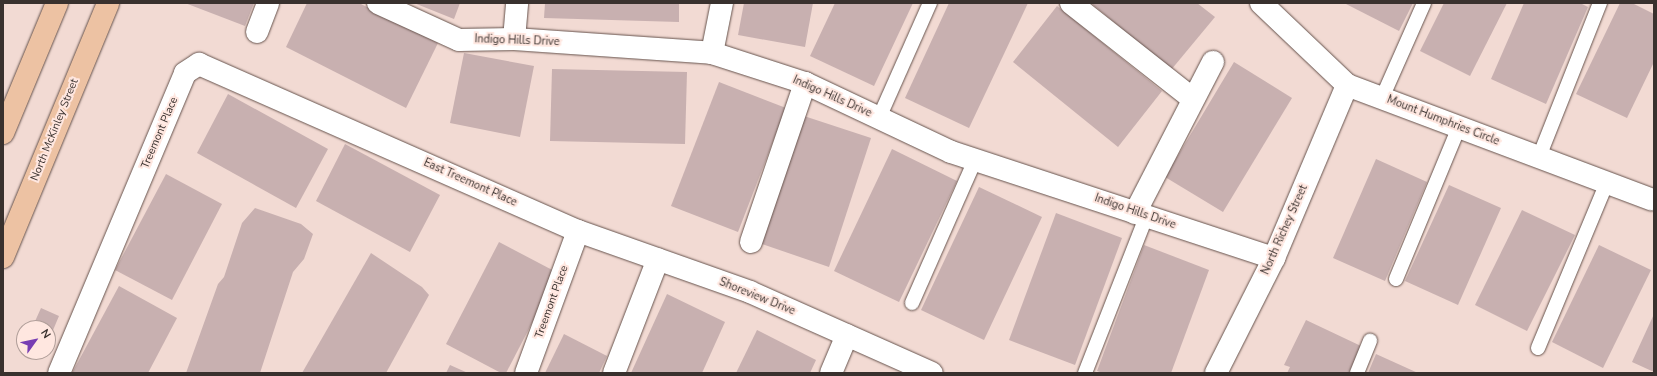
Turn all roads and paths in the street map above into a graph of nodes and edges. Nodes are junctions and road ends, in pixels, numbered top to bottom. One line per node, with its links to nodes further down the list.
1 (57, 3): 22 (main road)
2 (108, 3): 31 (main road, North McKinley Street)
3 (268, 3): 12 (street)
4 (378, 3): 13 (street, Indigo Hills Drive)
5 (517, 3): 13 (street)
6 (722, 3): 14 (street)
7 (930, 3): 20 (lane)
8 (1071, 3): 19 (street)
9 (1261, 3): 17 (street, Mount Humphries Circle)
10 (1424, 3): 18 (lane)
11 (1600, 3): 24 (lane)
12 (257, 32)
13 (514, 40): 14 (street, Indigo Hills Drive)
14 (712, 53): 16 (street, Indigo Hills Drive)
15 (1213, 62): 19 (street)
16 (805, 83): 20 (street, Indigo Hills Drive); 30 (street)
17 (1347, 85): 18 (street, Mount Humphries Circle); 32 (street, North Richey Street)
18 (1382, 98): 21 (street, Mount Humphries Circle)
19 (1193, 99): 28 (street)
20 (880, 118): 25 (street, Indigo Hills Drive)
21 (1459, 127): 24 (street, Mount Humphries Circle); 34 (lane)
22 (3, 133)
23 (362, 135): 29 (street, East Treemont Place); 40 (street, Treemont Place)
24 (1539, 157): 26 (street, Mount Humphries Circle)
25 (975, 160): 28 (street, Indigo Hills Drive); 35 (lane)
26 (1607, 182): 27 (street, Mount Humphries Circle); 38 (lane)
27 (1653, 198)
28 (1141, 215): 32 (street, Indigo Hills Drive); 44 (lane)
29 (578, 231): 33 (street, Shoreview Drive); 41 (street, Treemont Place)
30 (751, 242)
31 (3, 257)
32 (1274, 258): 45 (street, North Richey Street)
33 (658, 259): 36 (street, Shoreview Drive); 42 (street)
34 (1396, 279)
35 (912, 303)
36 (847, 335): 39 (street, Shoreview Drive); 43 (street)
37 (1370, 341): 46 (lane)
38 (1538, 348)
39 (921, 371)
40 (59, 373)
41 (526, 373)
42 (614, 373)
43 (830, 373)
44 (1086, 373)
45 (1216, 373)
46 (1357, 373)

